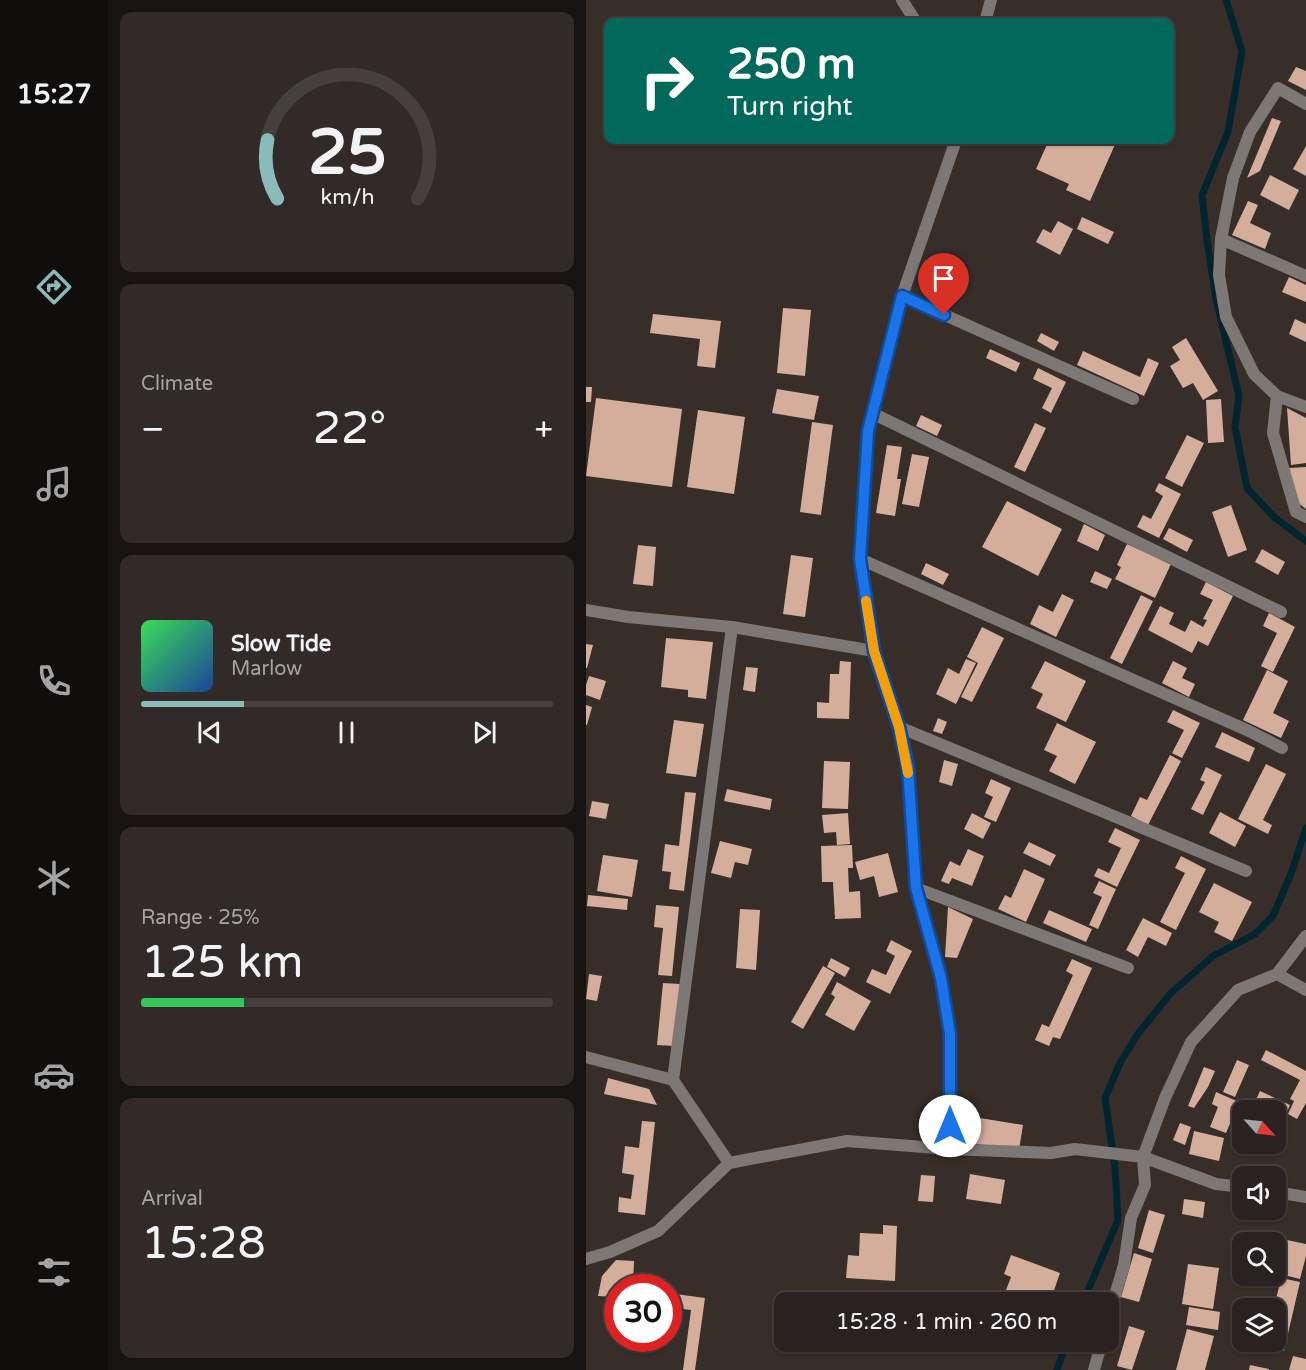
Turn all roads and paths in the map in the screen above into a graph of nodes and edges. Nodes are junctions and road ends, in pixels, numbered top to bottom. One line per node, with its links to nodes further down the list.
1 (902, 0): 3 (street)
2 (991, 0): 4 (street)
3 (913, 18)
4 (986, 18)
5 (1306, 104): 7 (street)
6 (954, 144): 9 (street)
7 (1221, 238): 8 (street); 10 (street)
8 (1306, 276)
9 (902, 296): 11 (street); 13 (street)
10 (1277, 396): 12 (street); 14 (street)
11 (1133, 399)
12 (1306, 407)
13 (872, 413): 15 (street); 17 (street)
14 (1306, 517)
15 (860, 559): 19 (street); 21 (street)
16 (586, 610): 18 (street)
17 (1281, 612)
18 (732, 627): 19 (street); 29 (street)
19 (874, 651): 20 (street)
20 (899, 727): 22 (street); 23 (street)
21 (1282, 748)
22 (1246, 871)
23 (916, 888): 25 (street); 30 (street)
24 (1306, 936): 26 (street)
25 (1128, 968)
26 (1277, 974): 27 (street); 31 (street)
27 (1306, 990)
28 (586, 1057): 29 (street)
29 (673, 1080): 32 (street)
30 (949, 1149): 31 (street); 32 (street)
31 (1143, 1158): 33 (street); 37 (street)
32 (729, 1163): 36 (street)
33 (1232, 1186)
34 (1286, 1194): 35 (street)
35 (1306, 1197)
36 (586, 1259)
37 (1116, 1292)
38 (1099, 1352): 39 (street)
39 (1094, 1370)

